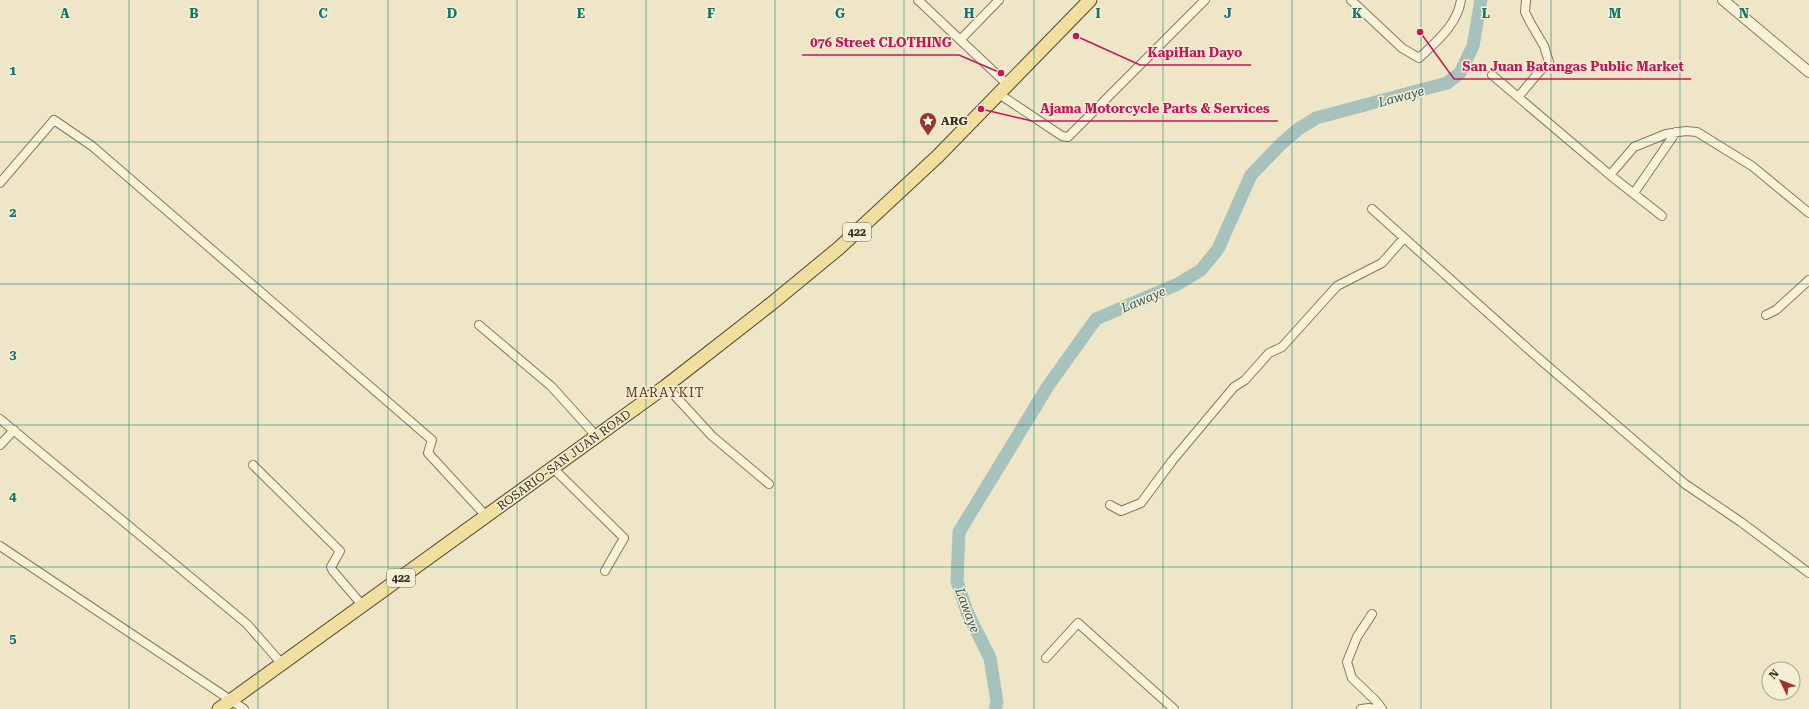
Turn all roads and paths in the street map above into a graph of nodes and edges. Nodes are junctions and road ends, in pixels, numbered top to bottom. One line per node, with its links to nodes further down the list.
1 (918, 0): 9 (street)
2 (998, 0): 9 (street)
3 (1090, 0): 12 (main road, 422)
4 (1205, 0): 12 (street)
5 (1351, 0): 6 (street)
6 (1461, 0)
7 (1526, 0): 13 (street)
8 (1723, 0): 10 (street)
9 (960, 40): 12 (street)
10 (1809, 72)
11 (1492, 75): 13 (street)
12 (1004, 89): 25 (main road, ROSARIO-SAN JUAN ROAD / 422)
13 (1519, 96): 15 (street)
14 (1676, 132): 15 (street); 17 (street); 19 (street)
15 (1610, 175): 17 (street)
16 (0, 183): 34 (street)
17 (1634, 193): 20 (street)
18 (1372, 209): 21 (street)
19 (1809, 213)
20 (1662, 216)
21 (1403, 239): 33 (street); 37 (street)
22 (1809, 280): 23 (street)
23 (1766, 315)
24 (479, 325): 28 (street)
25 (666, 386): 28 (main road, ROSARIO-SAN JUAN ROAD / 422); 32 (street)
26 (0, 419): 27 (street)
27 (14, 430): 29 (street); 41 (street)
28 (597, 437): 31 (main road, ROSARIO-SAN JUAN ROAD / 422)
29 (0, 445)
30 (253, 465): 38 (street)
31 (553, 468): 34 (main road, ROSARIO-SAN JUAN ROAD / 422); 36 (street)
32 (769, 484)
33 (1110, 505)
34 (486, 516): 38 (main road, ROSARIO-SAN JUAN ROAD / 422)
35 (0, 546): 42 (street)
36 (605, 571)
37 (1809, 573)
38 (363, 606): 41 (main road, ROSARIO-SAN JUAN ROAD / 422)
39 (1372, 614): 48 (street)
40 (1046, 658): 43 (street)
41 (282, 664): 42 (main road, ROSARIO-SAN JUAN ROAD / 422)
42 (231, 700): 44 (main road, ROSARIO-SAN JUAN ROAD / 422); 45 (street)
43 (1172, 708)
44 (218, 709)
45 (244, 709)
46 (1360, 709): 47 (street)
47 (1375, 709)
48 (1382, 709)

